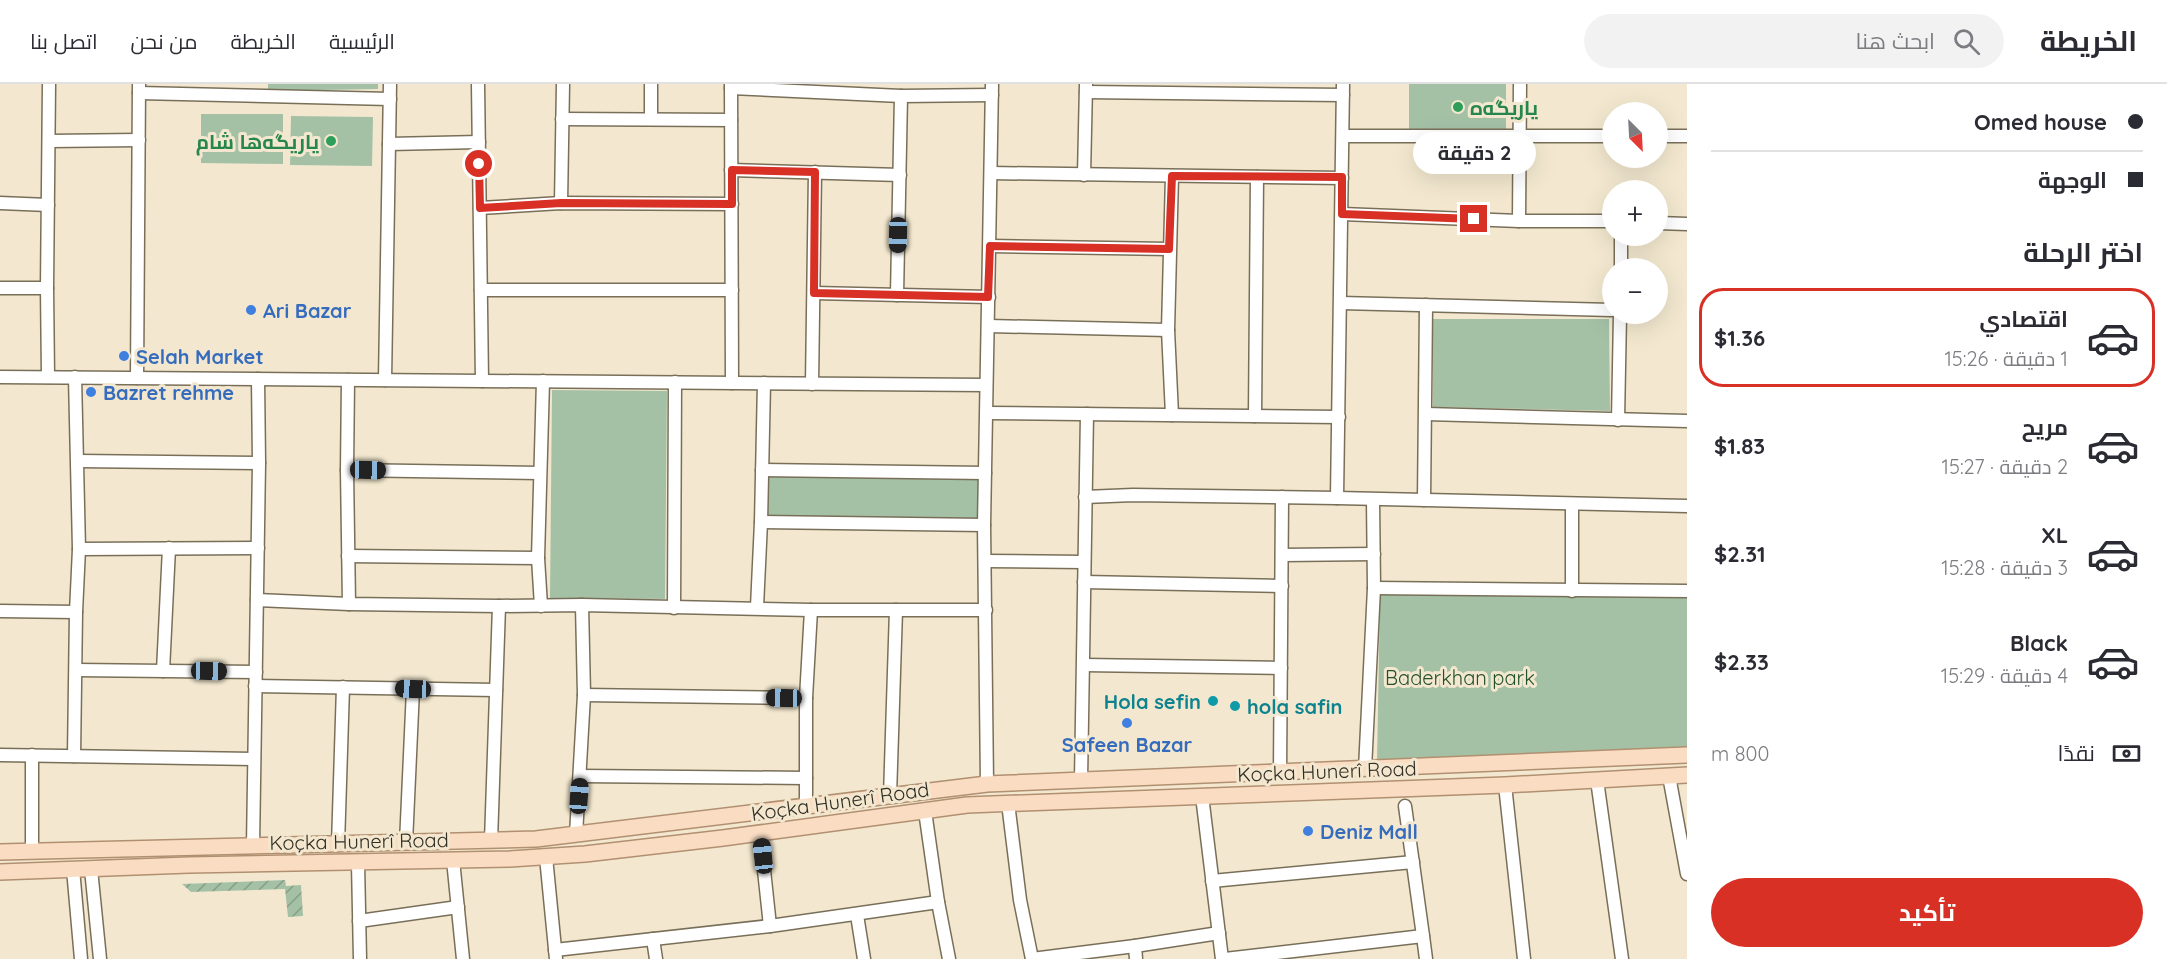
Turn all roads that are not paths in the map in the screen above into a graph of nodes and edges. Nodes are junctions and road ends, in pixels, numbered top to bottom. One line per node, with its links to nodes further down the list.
1 (49, 84): 23 (street)
2 (390, 84): 13 (street)
3 (478, 84): 24 (street)
4 (563, 84): 14 (street)
5 (651, 84): 15 (street)
6 (1520, 84): 18 (street)
7 (731, 86): 12 (street); 16 (street)
8 (139, 88): 13 (street); 22 (street)
9 (1086, 88): 10 (street); 30 (street)
10 (1343, 89): 17 (street)
11 (992, 90): 12 (street); 28 (street)
12 (901, 96): 29 (street)
13 (390, 99): 25 (street)
14 (562, 119): 15 (street); 35 (street)
15 (651, 119): 16 (street)
16 (731, 120): 26 (street)
17 (1343, 136): 18 (street); 33 (street)
18 (1520, 136): 19 (street); 40 (street)
19 (1602, 136)
20 (1668, 136): 21 (street)
21 (1687, 136)
22 (139, 140): 23 (street); 62 (street)
23 (49, 141): 37 (street)
24 (479, 142): 25 (street); 38 (street)
25 (389, 144): 65 (street)
26 (732, 170): 27 (street); 36 (street)
27 (815, 172): 29 (street); 50 (street)
28 (991, 172): 30 (street); 44 (street)
29 (900, 175): 51 (street)
30 (1084, 175): 31 (street)
31 (1172, 176): 32 (street); 45 (street)
32 (1257, 177): 33 (street); 77 (street)
33 (1342, 177): 39 (street)
34 (0, 203): 37 (street)
35 (561, 203): 36 (street); 38 (street)
36 (732, 204): 49 (street)
37 (48, 205): 47 (street)
38 (480, 208): 48 (street)
39 (1342, 214): 40 (street); 53 (street)
40 (1519, 221): 41 (street)
41 (1602, 221)
42 (1668, 223): 43 (street)
43 (1687, 224)
44 (990, 246): 45 (street); 52 (street)
45 (1169, 249): 58 (street)
46 (0, 288): 47 (street)
47 (46, 288): 60 (street)
48 (481, 290): 49 (street); 66 (street)
49 (732, 290): 69 (street)
50 (814, 293): 51 (street); 71 (street)
51 (897, 295): 52 (street)
52 (988, 297): 57 (street)
53 (1341, 303): 54 (street); 78 (street)
54 (1426, 305): 55 (street); 75 (street)
55 (1602, 310)
56 (1620, 324): 79 (street)
57 (989, 326): 58 (street); 72 (street)
58 (1168, 330): 76 (street)
59 (0, 376): 60 (street)
60 (48, 377): 61 (street)
61 (75, 377): 62 (street); 81 (street)
62 (137, 378): 63 (street)
63 (258, 379): 64 (street); 82 (street)
64 (348, 380): 65 (street); 83 (street)
65 (385, 380): 66 (street)
66 (482, 381): 67 (street)
67 (543, 381): 68 (street); 85 (street)
68 (675, 382): 69 (street); 116 (street)
69 (732, 383): 70 (street)
70 (764, 383): 71 (street); 84 (street)
71 (812, 384): 72 (street)
72 (986, 385): 73 (street)
73 (987, 413): 74 (street); 86 (street)
74 (1087, 414): 76 (street); 87 (street)
75 (1425, 414): 79 (street); 91 (street)
76 (1172, 415): 77 (street)
77 (1255, 416): 78 (street)
78 (1339, 417): 89 (street)
79 (1618, 420): 80 (street)
80 (1687, 421)
81 (78, 461): 82 (street); 98 (street)
82 (259, 463): 97 (street)
83 (347, 470): 85 (street); 101 (street)
84 (762, 470): 86 (street); 94 (street)
85 (539, 473): 102 (street)
86 (985, 473): 95 (street)
87 (1084, 497): 88 (street); 104 (street)
88 (1282, 497): 89 (street); 100 (street)
89 (1337, 498): 90 (street)
90 (1373, 500): 91 (street); 99 (street)
91 (1424, 500): 92 (street)
92 (1572, 504): 93 (street); 108 (street)
93 (1687, 506)
94 (761, 522): 95 (street); 115 (street)
95 (984, 525): 103 (street)
96 (169, 548): 97 (street); 98 (street); 125 (street)
97 (258, 548): 110 (street)
98 (80, 549): 121 (street)
99 (1374, 554): 100 (street); 107 (street)
100 (1282, 555): 106 (street)
101 (348, 556): 102 (street); 111 (street)
102 (538, 558): 114 (street)
103 (985, 561): 104 (street); 119 (street)
104 (1084, 562): 105 (street)
105 (1084, 582): 106 (street); 122 (street)
106 (1282, 586): 123 (street)
107 (1374, 588): 108 (street); 138 (street)
108 (1572, 591): 109 (street)
109 (1687, 591)
110 (257, 600): 111 (street); 126 (street)
111 (349, 604): 113 (street)
112 (582, 605): 114 (street); 116 (street); 131 (street)
113 (499, 606): 114 (street); 130 (street)
114 (542, 606)
115 (757, 607): 116 (street); 117 (street)
116 (674, 608)
117 (811, 610): 118 (street); 132 (street)
118 (896, 610): 119 (street); 148 (street)
119 (986, 610): 146 (street)
120 (0, 611): 121 (street)
121 (76, 612): 124 (street)
122 (1084, 665): 123 (street); 144 (street)
123 (1281, 668): 139 (street)
124 (76, 670): 125 (street); 136 (street)
125 (163, 671): 126 (street)
126 (256, 672): 127 (street)
127 (255, 686): 128 (street); 137 (street)
128 (343, 687): 129 (street); 160 (street)
129 (413, 689): 130 (street); 159 (street)
130 (496, 690): 158 (street)
131 (584, 695): 132 (street); 141 (street)
132 (806, 698): 143 (street)
133 (0, 755): 134 (street)
134 (32, 755): 136 (street); 162 (street)
135 (1687, 755): 138 (main road)
136 (74, 756): 137 (street)
137 (254, 759): 161 (street)
138 (1365, 770): 139 (main road)
139 (1280, 773): 144 (main road)
140 (1687, 775): 142 (main road, Koçka Hunerî Road)
141 (581, 776): 143 (street); 156 (street)
142 (1669, 776): 145 (main road, Koçka Hunerî Road); 171 (street)
143 (806, 778): 151 (street)
144 (1081, 780): 146 (main road)
145 (1597, 780): 147 (main road, Koçka Hunerî Road); 195 (street)
146 (987, 784): 148 (main road)
147 (1506, 785): 149 (main road, Koçka Hunerî Road); 194 (street)
148 (890, 796): 151 (main road)
149 (1202, 796): 150 (main road, Koçka Hunerî Road); 172 (street)
150 (1008, 803): 153 (main road, Koçka Hunerî Road); 191 (street)
151 (806, 806): 154 (main road)
152 (1405, 806): 166 (street)
153 (925, 811): 155 (main road, Koçka Hunerî Road); 173 (street)
154 (720, 816): 156 (main road); 157 (main road)
155 (760, 833): 157 (main road, Koçka Hunerî Road); 177 (street)
156 (576, 836): 158 (main road)
157 (723, 838): 164 (main road, Koçka Hunerî Road)
158 (491, 841): 159 (main road)
159 (406, 843): 160 (main road)
160 (338, 845): 161 (main road)
161 (253, 846): 162 (main road)
162 (32, 851): 163 (main road)
163 (0, 852)
164 (546, 857): 165 (main road, Koçka Hunerî Road); 182 (street)
165 (453, 860): 167 (main road, Koçka Hunerî Road); 174 (street)
166 (1413, 862): 172 (street); 179 (street)
167 (358, 863): 169 (main road, Koçka Hunerî Road); 176 (street)
168 (72, 869): 169 (main road, Koçka Hunerî Road); 170 (main road, Koçka Hunerî Road); 184 (street)
169 (91, 869): 185 (street)
170 (0, 872)
171 (1687, 874)
172 (1212, 881): 178 (street)
173 (938, 902): 175 (street); 190 (street)
174 (458, 907): 176 (street); 187 (street)
175 (857, 915): 177 (street); 189 (street)
176 (359, 921): 186 (street)
177 (770, 926): 180 (street)
178 (1219, 933): 181 (street); 192 (street)
179 (1424, 936): 183 (street); 193 (street)
180 (653, 939): 182 (street); 188 (street)
181 (1135, 952): 191 (street)
182 (556, 954)
183 (1309, 954): 192 (street)
184 (81, 959)
185 (100, 959)
186 (360, 959)
187 (463, 959)
188 (656, 959)
189 (864, 959)
190 (949, 959)
191 (1032, 959)
192 (1223, 959)
193 (1426, 959)
194 (1524, 959)
195 (1622, 959)

